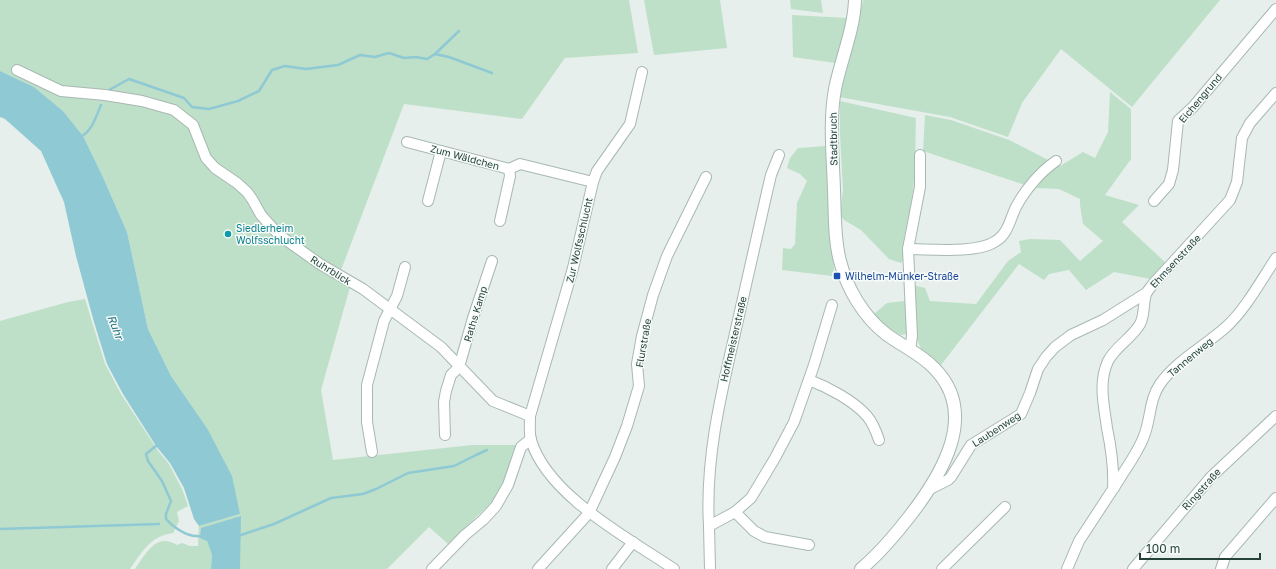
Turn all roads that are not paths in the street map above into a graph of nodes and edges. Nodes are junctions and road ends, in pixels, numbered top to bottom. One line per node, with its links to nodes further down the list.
1 (855, 0): 24 (street, Stadtbruch)
2 (1276, 9): 15 (street, Eichengrund)
3 (17, 70): 23 (street, Ruhrblick)
4 (642, 72): 13 (street, Zur Wolfsschlucht)
5 (1276, 93): 21 (street, Ehmsenstraße)
6 (407, 142): 7 (street, Zum Wäldchen)
7 (441, 150): 11 (street, Zum Wäldchen); 14 (street)
8 (779, 155): 39 (street, Hoffmeisterstraße)
9 (920, 156): 17 (street)
10 (1056, 161): 17 (street)
11 (509, 169): 13 (street, Zum Wäldchen); 16 (street)
12 (706, 177): 38 (street, Flurstraße)
13 (593, 182): 27 (street, Zur Wolfsschlucht)
14 (428, 201)
15 (1154, 201)
16 (500, 221)
17 (908, 249): 24 (street)
18 (1276, 258): 34 (street, Tannenweg)
19 (492, 260): 25 (street, Raths Kamp)
20 (405, 267): 23 (street)
21 (1146, 293): 33 (street, Laubenweg); 34 (street, Ehmsenstraße)
22 (832, 305): 26 (street)
23 (390, 309): 25 (street, Ruhrblick); 32 (street)
24 (910, 350): 33 (street, Stadtbruch)
25 (459, 367): 27 (street, Ruhrblick); 29 (street, Raths Kamp)
26 (809, 380): 31 (street); 37 (street)
27 (530, 416): 30 (street)
28 (1276, 416): 50 (street, Ringstraße)
29 (445, 434)
30 (530, 439): 38 (street); 42 (street)
31 (879, 440)
32 (372, 452)
33 (930, 489): 47 (street, Stadtbruch)
34 (1113, 489): 49 (street)
35 (1276, 498): 51 (street)
36 (1005, 507): 48 (street)
37 (735, 512): 39 (street); 41 (street)
38 (589, 513): 40 (street); 43 (street, Flurstraße)
39 (709, 526): 46 (street)
40 (633, 542): 44 (street); 45 (street)
41 (809, 546)
42 (432, 569)
43 (538, 569)
44 (612, 569)
45 (674, 569)
46 (710, 569)
47 (861, 569)
48 (942, 569)
49 (1067, 569)
50 (1133, 569)
51 (1221, 569)

